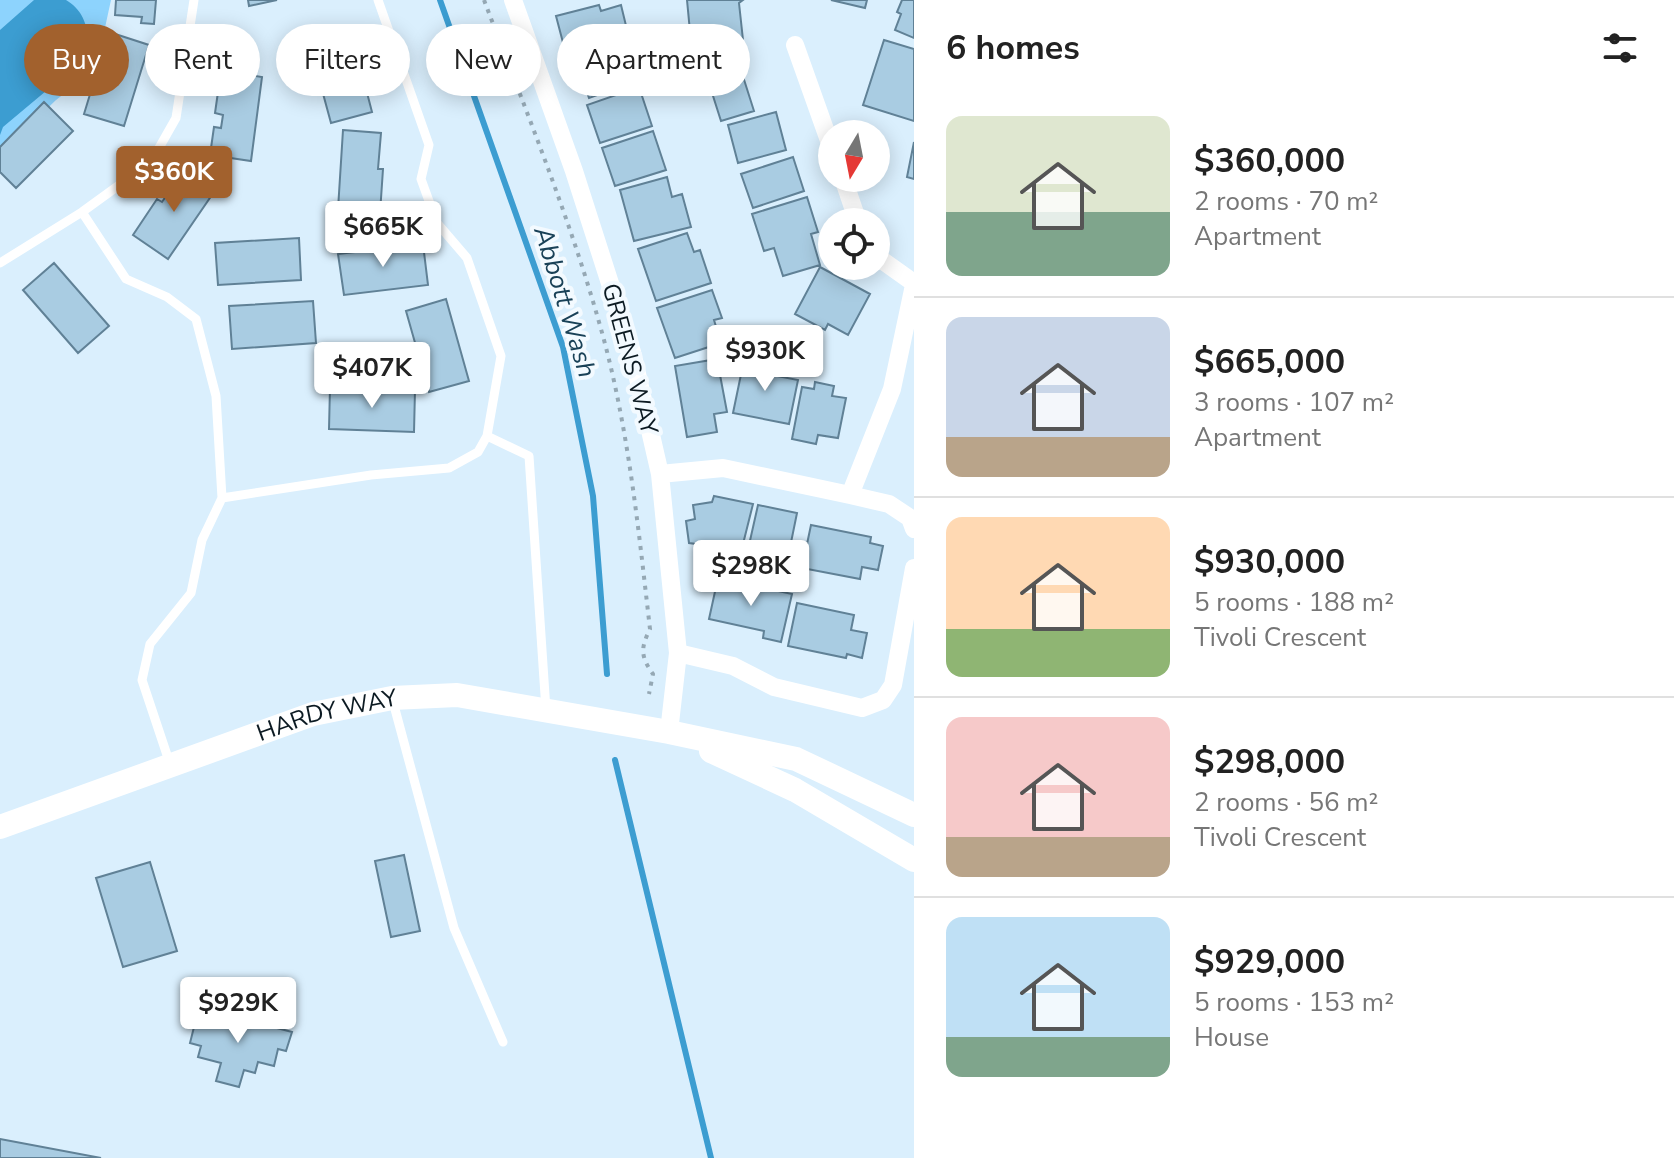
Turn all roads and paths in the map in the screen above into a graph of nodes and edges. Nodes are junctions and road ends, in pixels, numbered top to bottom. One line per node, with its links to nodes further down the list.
1 (194, 0): 7 (lane)
2 (378, 0): 11 (lane)
3 (484, 0): 18 (path)
4 (513, 0): 12 (street, GREENS WAY)
5 (795, 45): 6 (street)
6 (822, 120)
7 (82, 212): 8 (lane); 14 (lane)
8 (0, 263)
9 (890, 266): 10 (street)
10 (914, 284): 13 (street)
11 (487, 436): 14 (lane); 20 (lane)
12 (660, 474): 13 (street); 17 (street, GREENS WAY)
13 (850, 495): 15 (street)
14 (222, 498): 22 (lane)
15 (914, 529)
16 (914, 568): 17 (street)
17 (678, 653): 21 (street, GREENS WAY)
18 (649, 694)
19 (392, 698): 20 (main road, HARDY WAY); 22 (main road, HARDY WAY); 26 (lane)
20 (546, 710): 21 (main road, HARDY WAY)
21 (669, 732): 23 (main road, HARDY WAY); 25 (main road, HARDY WAY)
22 (170, 764): 24 (main road, HARDY WAY)
23 (914, 815)
24 (0, 827)
25 (914, 860)
26 (503, 1042)

